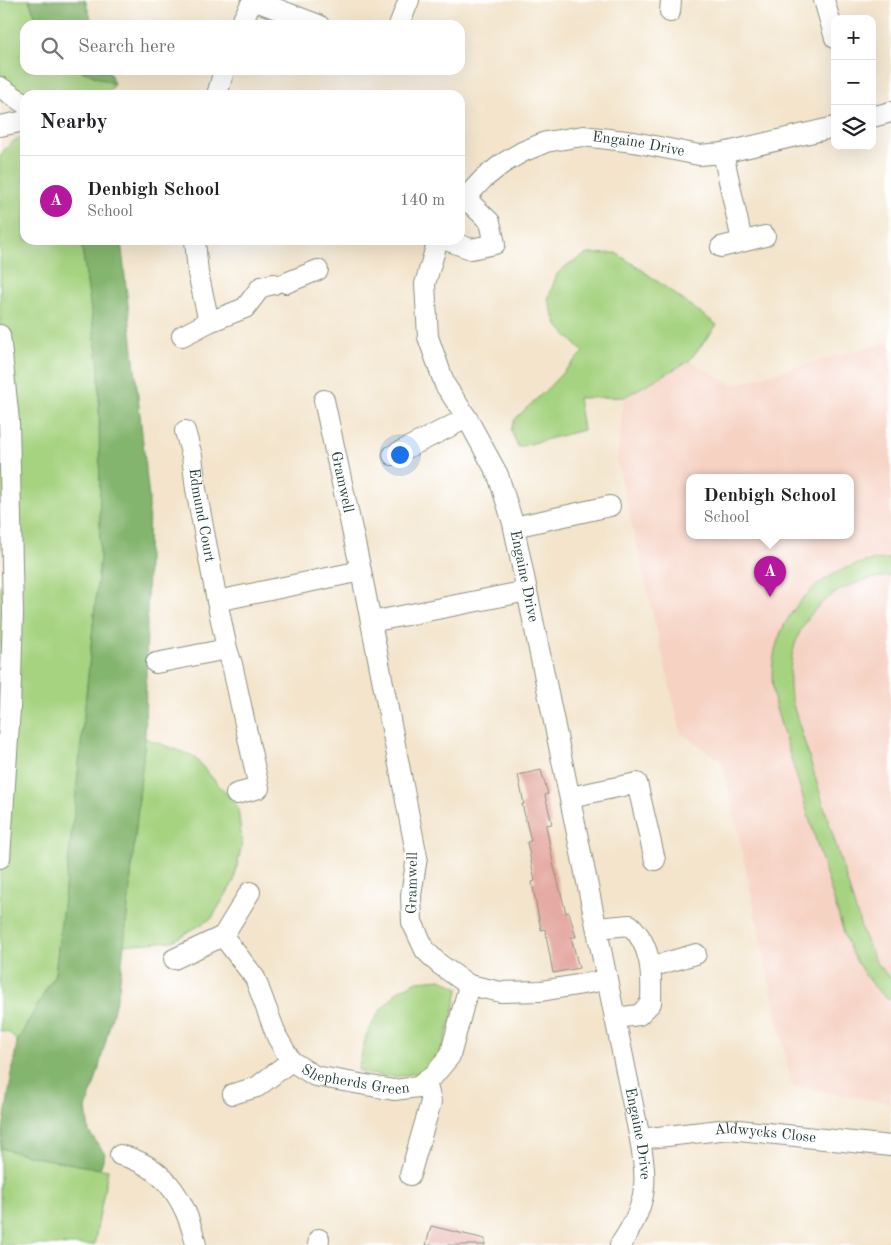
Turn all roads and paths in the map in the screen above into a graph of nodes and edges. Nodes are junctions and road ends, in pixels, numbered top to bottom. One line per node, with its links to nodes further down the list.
1 (253, 0): 4 (street); 5 (street)
2 (409, 0): 6 (street)
3 (824, 0): 7 (street)
4 (243, 20)
5 (306, 20)
6 (401, 20)
7 (831, 24)
8 (223, 75): 10 (street)
9 (0, 88): 11 (street)
10 (218, 90)
11 (20, 101)
12 (891, 112): 13 (street)
13 (876, 116)
14 (20, 122): 15 (street)
15 (0, 126)
16 (831, 127): 17 (street, Engaine Drive)
17 (723, 153): 18 (street, Engaine Drive); 21 (street)
18 (465, 198)
19 (465, 203): 24 (street)
20 (765, 236): 21 (street)
21 (742, 241): 25 (street)
22 (196, 245): 27 (street)
23 (436, 245): 31 (street, Engaine Drive)
24 (462, 245)
25 (721, 247)
26 (318, 270): 27 (street)
27 (210, 322): 29 (street)
28 (0, 335): 35 (street)
29 (182, 336)
30 (324, 400): 37 (street, Gramwell)
31 (467, 418): 33 (street); 36 (street, Engaine Drive)
32 (185, 431): 40 (street, Edmund Court)
33 (393, 455)
34 (610, 506): 36 (street)
35 (6, 508): 41 (street)
36 (514, 527): 39 (street, Engaine Drive)
37 (361, 571): 40 (street); 42 (street, Gramwell)
38 (0, 584): 41 (street)
39 (527, 591): 42 (street); 46 (street, Engaine Drive)
40 (217, 601): 43 (street, Edmund Court)
41 (13, 613): 47 (street)
42 (371, 622): 56 (street, Gramwell)
43 (227, 649): 44 (street); 45 (street, Edmund Court)
44 (156, 663)
45 (236, 794)
46 (570, 797): 48 (street); 50 (street, Engaine Drive)
47 (0, 858)
48 (655, 860)
49 (250, 892): 51 (street)
50 (598, 928): 54 (street); 55 (street, Engaine Drive)
51 (223, 936): 53 (street); 58 (street, Shepherds Green)
52 (696, 954): 54 (street)
53 (174, 958)
54 (651, 967): 57 (street)
55 (607, 980): 56 (street, Gramwell); 57 (street, Engaine Drive)
56 (469, 985): 59 (street, Shepherds Green)
57 (615, 1018): 61 (street, Engaine Drive)
58 (291, 1061): 59 (street, Shepherds Green); 60 (street)
59 (426, 1081): 64 (street)
60 (233, 1094)
61 (640, 1139): 62 (street, Aldwycks Close); 66 (street, Engaine Drive)
62 (891, 1146)
63 (120, 1156): 65 (street)
64 (410, 1175)
65 (196, 1245)
66 (620, 1245)

